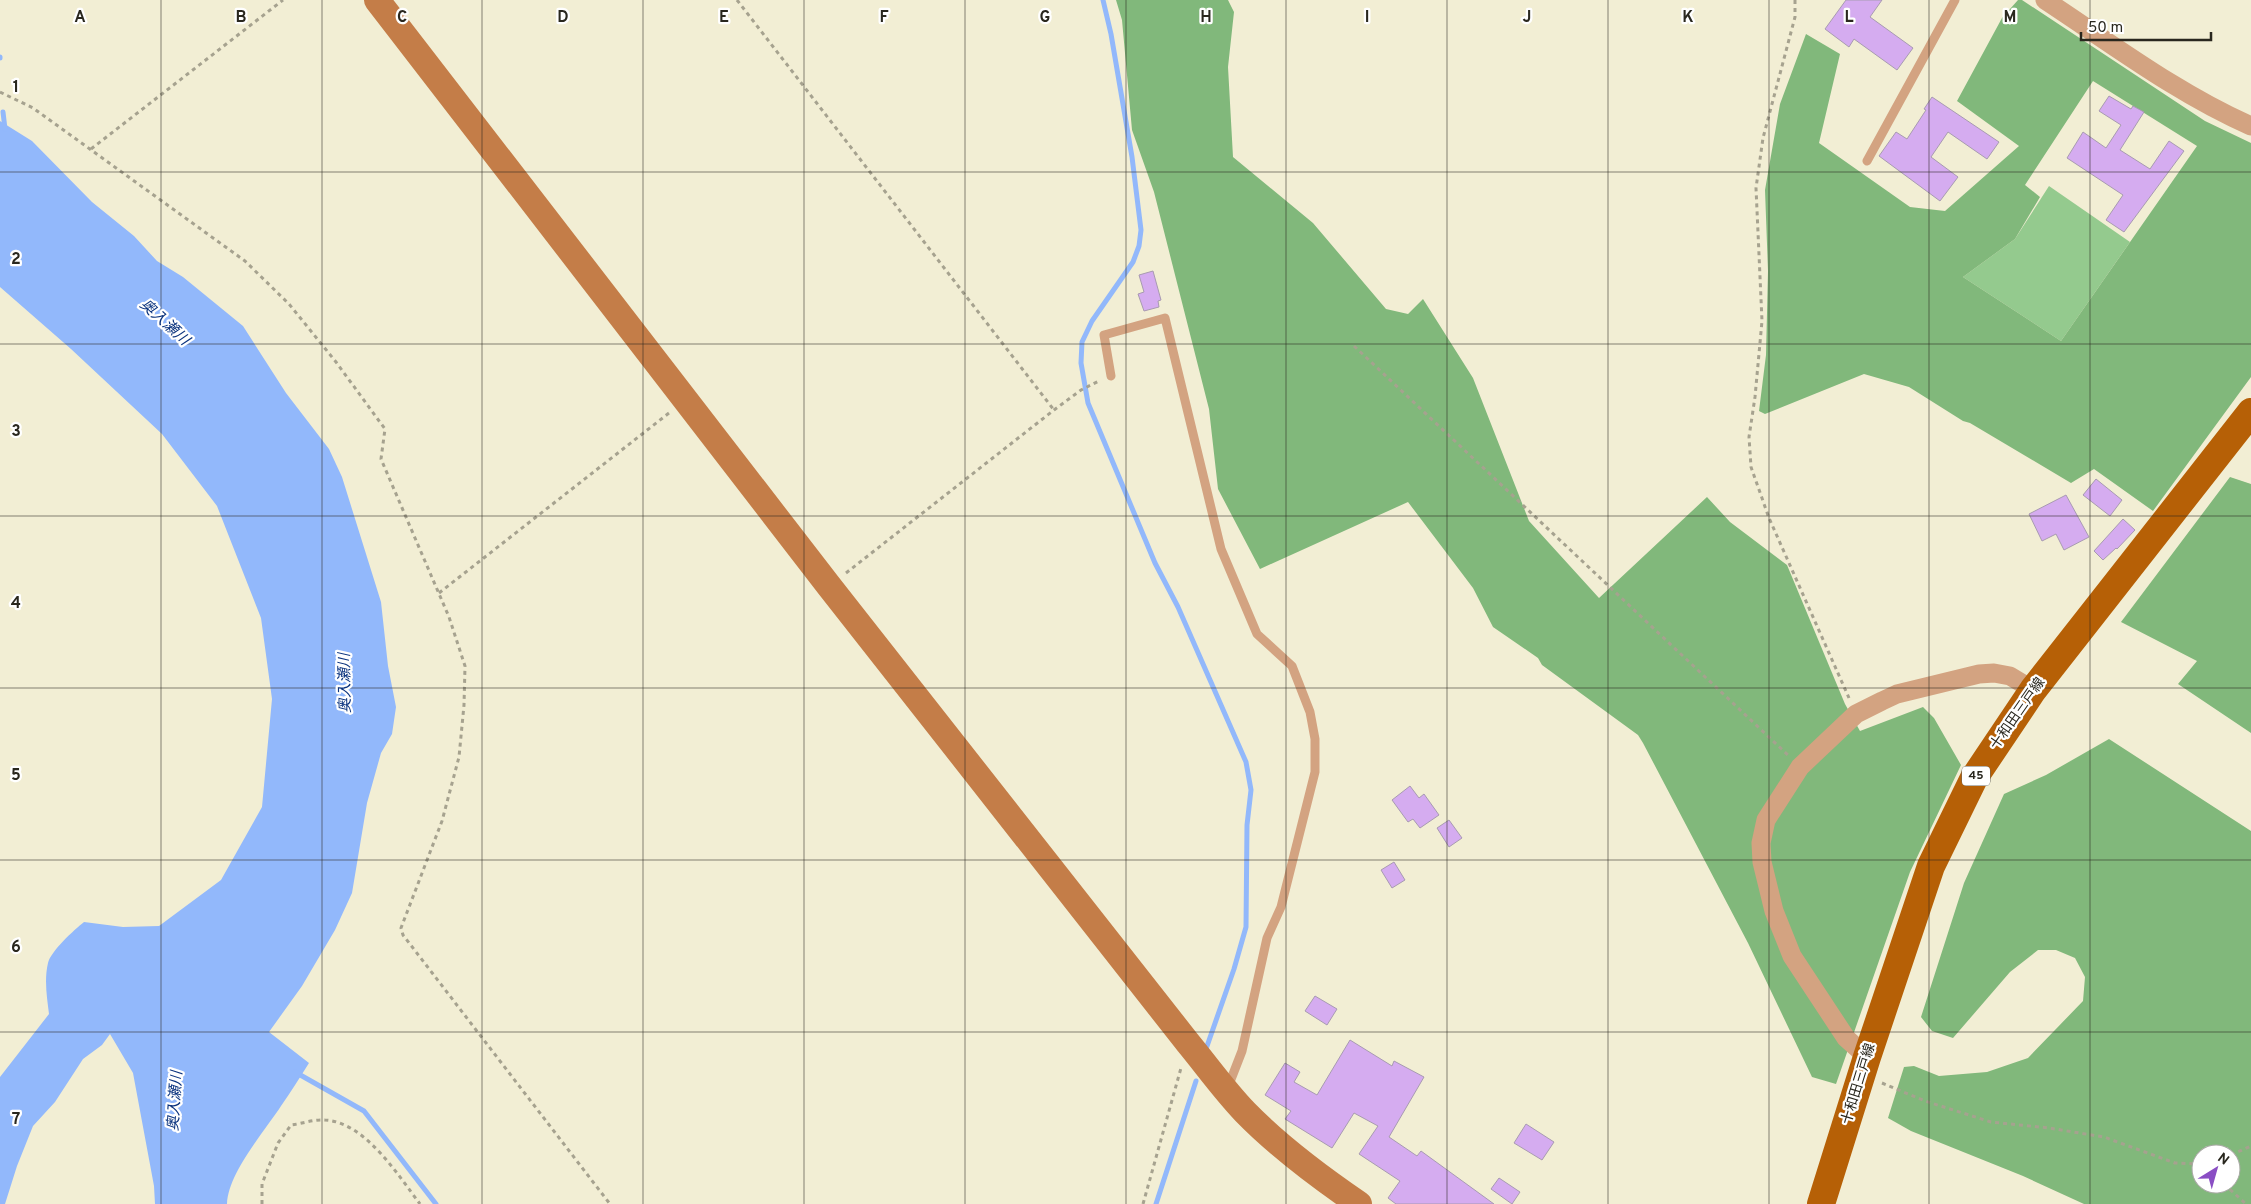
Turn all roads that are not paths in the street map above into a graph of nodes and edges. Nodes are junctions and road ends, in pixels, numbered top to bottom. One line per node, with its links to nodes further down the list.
1 (377, 0): 10 (street)
2 (1955, 0): 5 (lane)
3 (2046, 0): 4 (street)
4 (2251, 126)
5 (1867, 161)
6 (1111, 376): 10 (lane)
7 (2251, 412): 8 (main road, 十和田三戸線 / 45)
8 (2033, 690): 9 (main road, 十和田三戸線 / 45); 9 (street)
9 (1865, 1066): 12 (main road, 十和田三戸線 / 45)
10 (1226, 1090): 11 (street)
11 (1359, 1204)
12 (1822, 1204)

